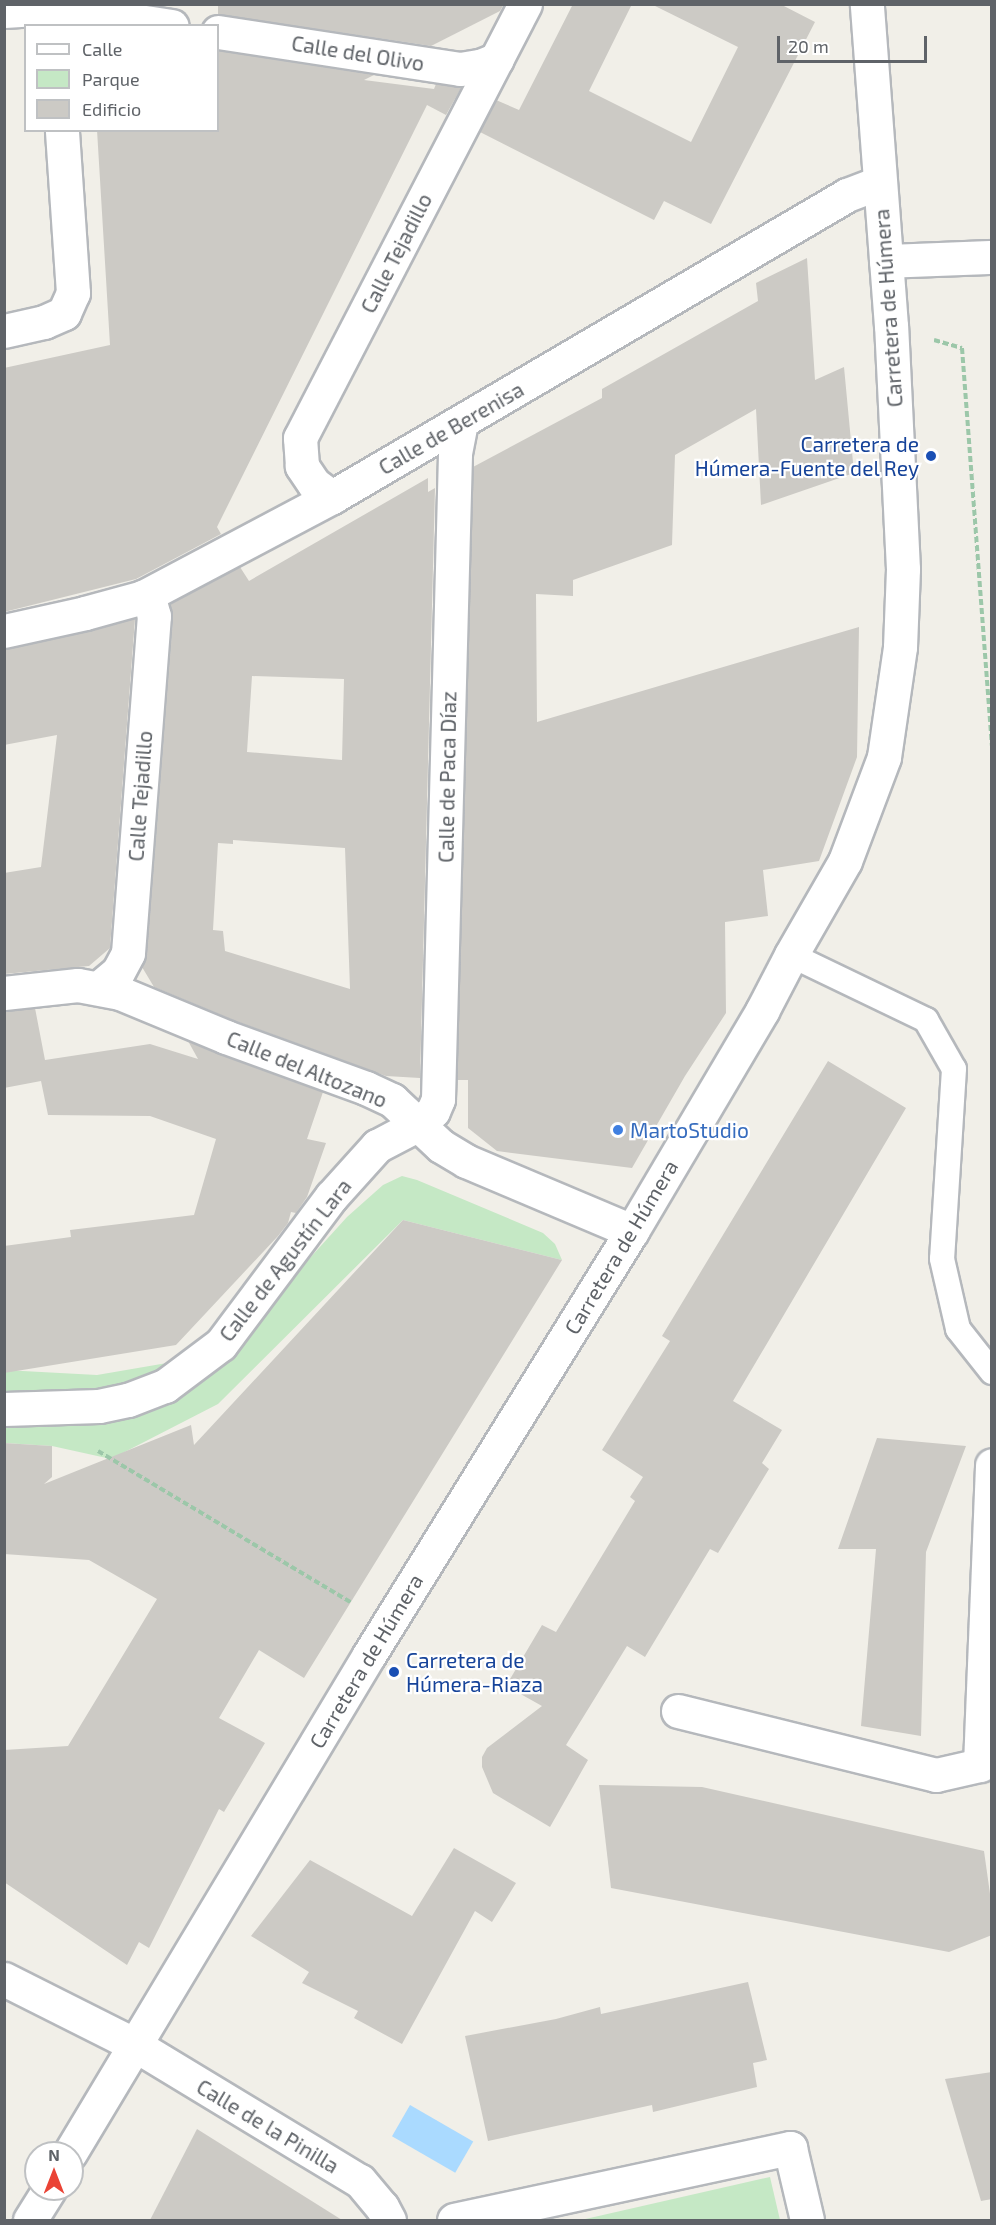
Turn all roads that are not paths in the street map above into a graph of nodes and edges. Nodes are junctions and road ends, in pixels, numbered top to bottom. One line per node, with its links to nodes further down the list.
1 (525, 4): 7 (street, Calle Tejadillo)
2 (867, 4): 9 (street, Carretera de Húmera)
3 (4, 11): 4 (street)
4 (54, 13): 5 (street)
5 (154, 24)
6 (219, 32): 7 (street, Calle del Olivo)
7 (497, 59): 14 (street, Calle Tejadillo)
8 (62, 132): 12 (street)
9 (879, 183): 11 (street, Carretera de Húmera); 13 (street, Calle de Berenisa)
10 (992, 257): 11 (street)
11 (886, 261): 17 (street, Carretera de Húmera)
12 (4, 331)
13 (461, 423): 14 (street, Calle de Berenisa); 20 (street, Calle de Paca Díaz)
14 (332, 498): 15 (street, Calle de Berenisa)
15 (143, 597): 16 (street, Calle de Berenisa); 18 (street, Calle Tejadillo)
16 (4, 631)
17 (791, 955): 21 (street, Carretera de Húmera); 22 (lane)
18 (100, 987): 19 (street, Calle del Altozano); 20 (street, Calle del Altozano)
19 (4, 993)
20 (419, 1124): 21 (street, Calle del Altozano); 23 (street, Calle de Agustín Lara)
21 (632, 1231): 27 (street, Carretera de Húmera)
22 (992, 1372)
23 (4, 1409)
24 (992, 1465): 25 (street)
25 (678, 1711)
26 (4, 1979): 27 (street, Calle de la Pinilla)
27 (135, 2045): 28 (street, Carretera de Húmera); 31 (street, Calle de la Pinilla)
28 (77, 2141)
29 (42, 2201): 30 (street)
30 (30, 2220)
31 (388, 2220)
32 (454, 2220): 33 (street)
33 (807, 2220)

